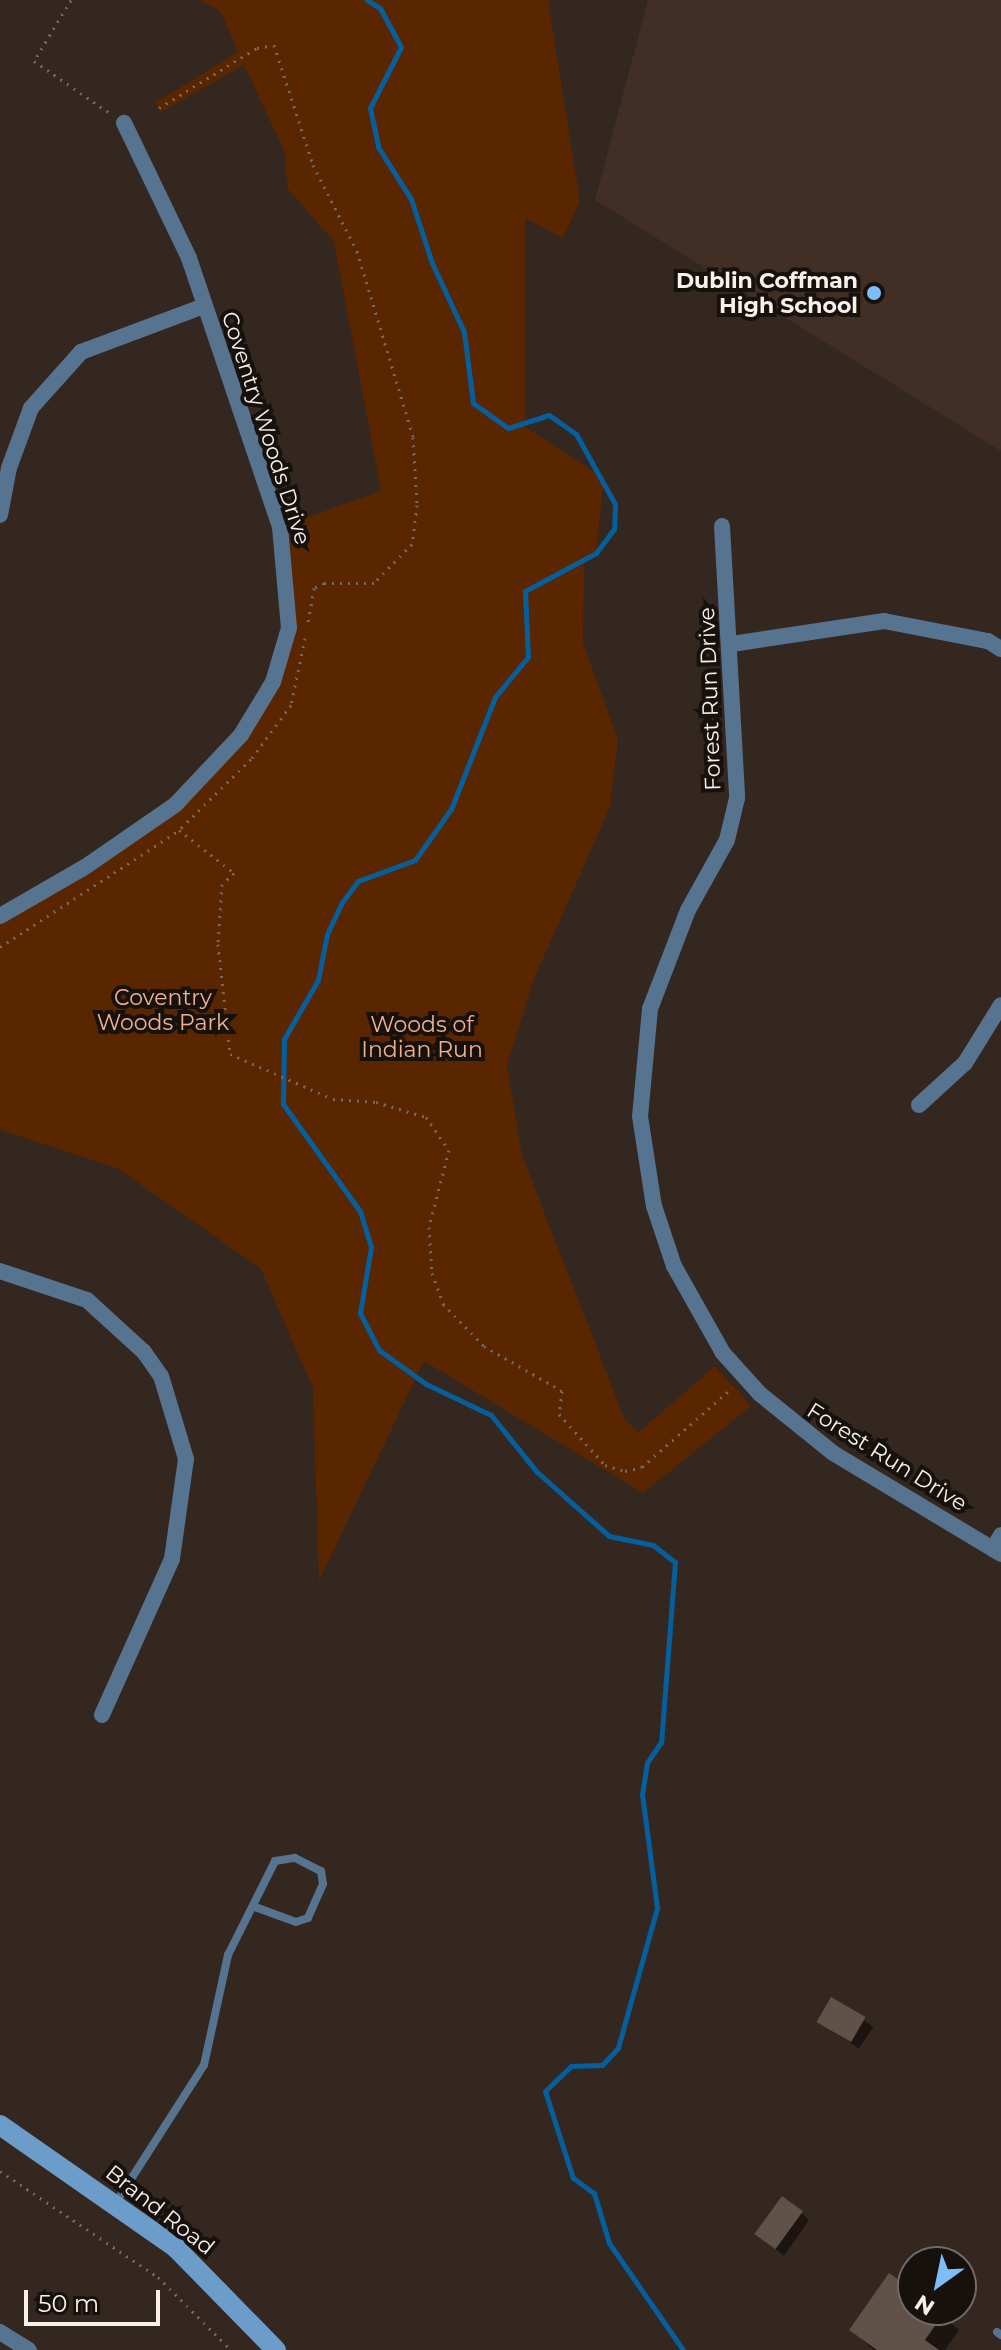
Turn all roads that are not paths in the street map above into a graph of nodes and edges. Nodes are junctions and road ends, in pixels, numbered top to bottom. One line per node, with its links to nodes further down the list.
1 (124, 123): 2 (street, Coventry Woods Drive)
2 (204, 306): 3 (street); 7 (street, Coventry Woods Drive)
3 (0, 515)
4 (722, 526): 5 (street, Forest Run Drive)
5 (732, 644): 6 (street); 11 (street, Forest Run Drive)
6 (1001, 649)
7 (0, 916)
8 (1001, 1005): 9 (street)
9 (919, 1105)
10 (0, 1271): 12 (street)
11 (998, 1546)
12 (102, 1715)
13 (255, 1907): 13 (lane); 15 (lane)
14 (0, 2125): 15 (main road, Brand Road)
15 (117, 2201): 18 (main road, Brand Road)
16 (0, 2332): 17 (street)
17 (29, 2350)
18 (276, 2350)

